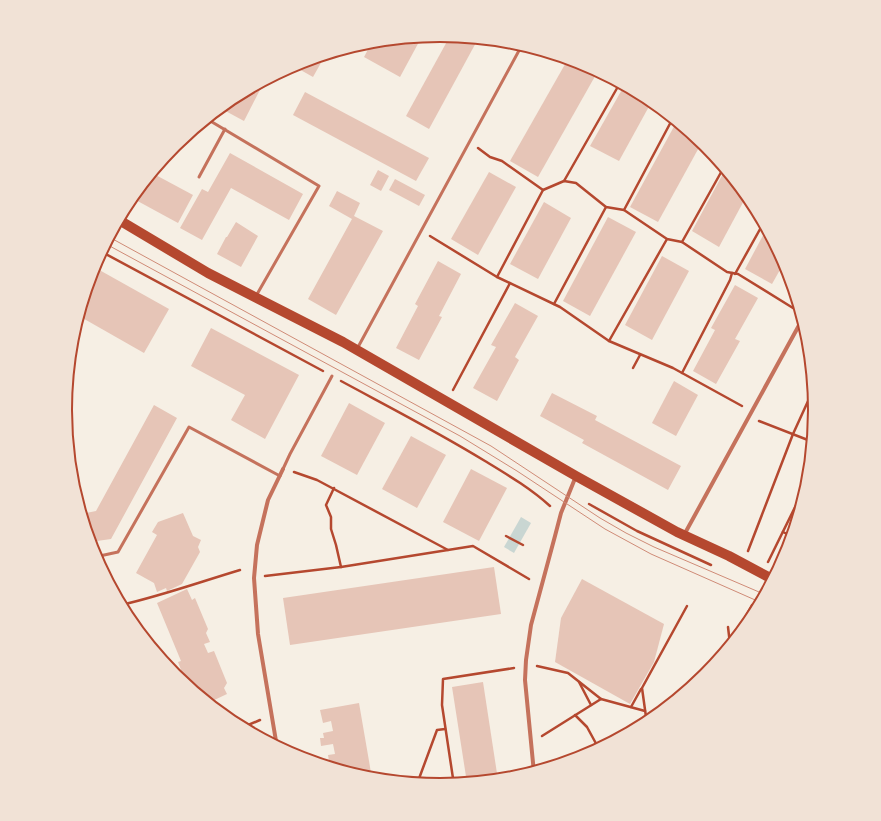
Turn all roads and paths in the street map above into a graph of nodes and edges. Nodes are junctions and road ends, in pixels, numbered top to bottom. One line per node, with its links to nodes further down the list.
1 (519, 51): 6 (lane)
2 (618, 87): 9 (path)
3 (212, 122): 5 (lane)
4 (671, 123): 12 (path)
5 (225, 129): 8 (lane); 21 (lane)
6 (470, 142): 10 (path); 15 (lane)
7 (721, 172): 17 (path)
8 (199, 178)
9 (564, 181): 10 (path); 11 (path)
10 (543, 190): 19 (path)
11 (606, 207): 12 (path); 22 (path)
12 (624, 210): 16 (path)
13 (123, 223): 21 (main road)
14 (761, 227): 18 (path)
15 (421, 231): 19 (path); 26 (lane)
16 (667, 239): 17 (path); 25 (path)
17 (682, 242): 18 (path)
18 (733, 273): 23 (path); 29 (path)
19 (497, 277): 20 (path)
20 (510, 283): 22 (path); 31 (path)
21 (255, 297): 26 (main road)
22 (554, 304): 25 (path)
23 (792, 308)
24 (799, 326): 33 (street)
25 (609, 342): 27 (path)
26 (356, 350): 38 (main road)
27 (640, 354): 28 (path); 29 (path)
28 (633, 368)
29 (682, 373): 33 (path)
30 (332, 376): 36 (lane)
31 (452, 393)
32 (809, 400): 34 (path)
33 (751, 414): 34 (path); 44 (street)
34 (793, 434): 35 (path); 48 (path)
35 (808, 440)
36 (283, 469): 37 (street); 39 (path)
37 (280, 476): 49 (lane); 77 (street)
38 (576, 476): 44 (main road); 79 (street)
39 (334, 488): 47 (path); 51 (path)
40 (589, 504): 52 (path)
41 (796, 504): 42 (path)
42 (783, 532): 43 (path); 50 (path)
43 (787, 534)
44 (684, 535): 55 (main road)
45 (506, 536): 46 (path)
46 (523, 545)
47 (448, 550): 51 (path); 56 (path)
48 (748, 553)
49 (102, 556)
50 (767, 564)
51 (341, 567): 54 (path)
52 (717, 568)
53 (240, 570): 57 (path)
54 (265, 576)
55 (769, 577)
56 (529, 579)
57 (127, 604)
58 (752, 605): 60 (path)
59 (687, 606): 66 (path)
60 (745, 618)
61 (728, 627): 62 (path)
62 (729, 639)
63 (537, 666): 65 (path)
64 (514, 668): 75 (path)
65 (579, 681): 67 (path); 68 (path)
66 (642, 688): 69 (path); 70 (path)
67 (601, 699): 68 (path); 69 (path)
68 (591, 705): 71 (path)
69 (631, 707): 70 (path)
70 (645, 711): 72 (path)
71 (575, 715): 76 (path); 78 (path)
72 (646, 716)
73 (260, 720): 74 (path)
74 (248, 725)
75 (445, 728): 80 (path); 81 (path)
76 (540, 737)
77 (276, 740)
78 (597, 744)
79 (533, 767)
80 (419, 778)
81 (453, 778)

